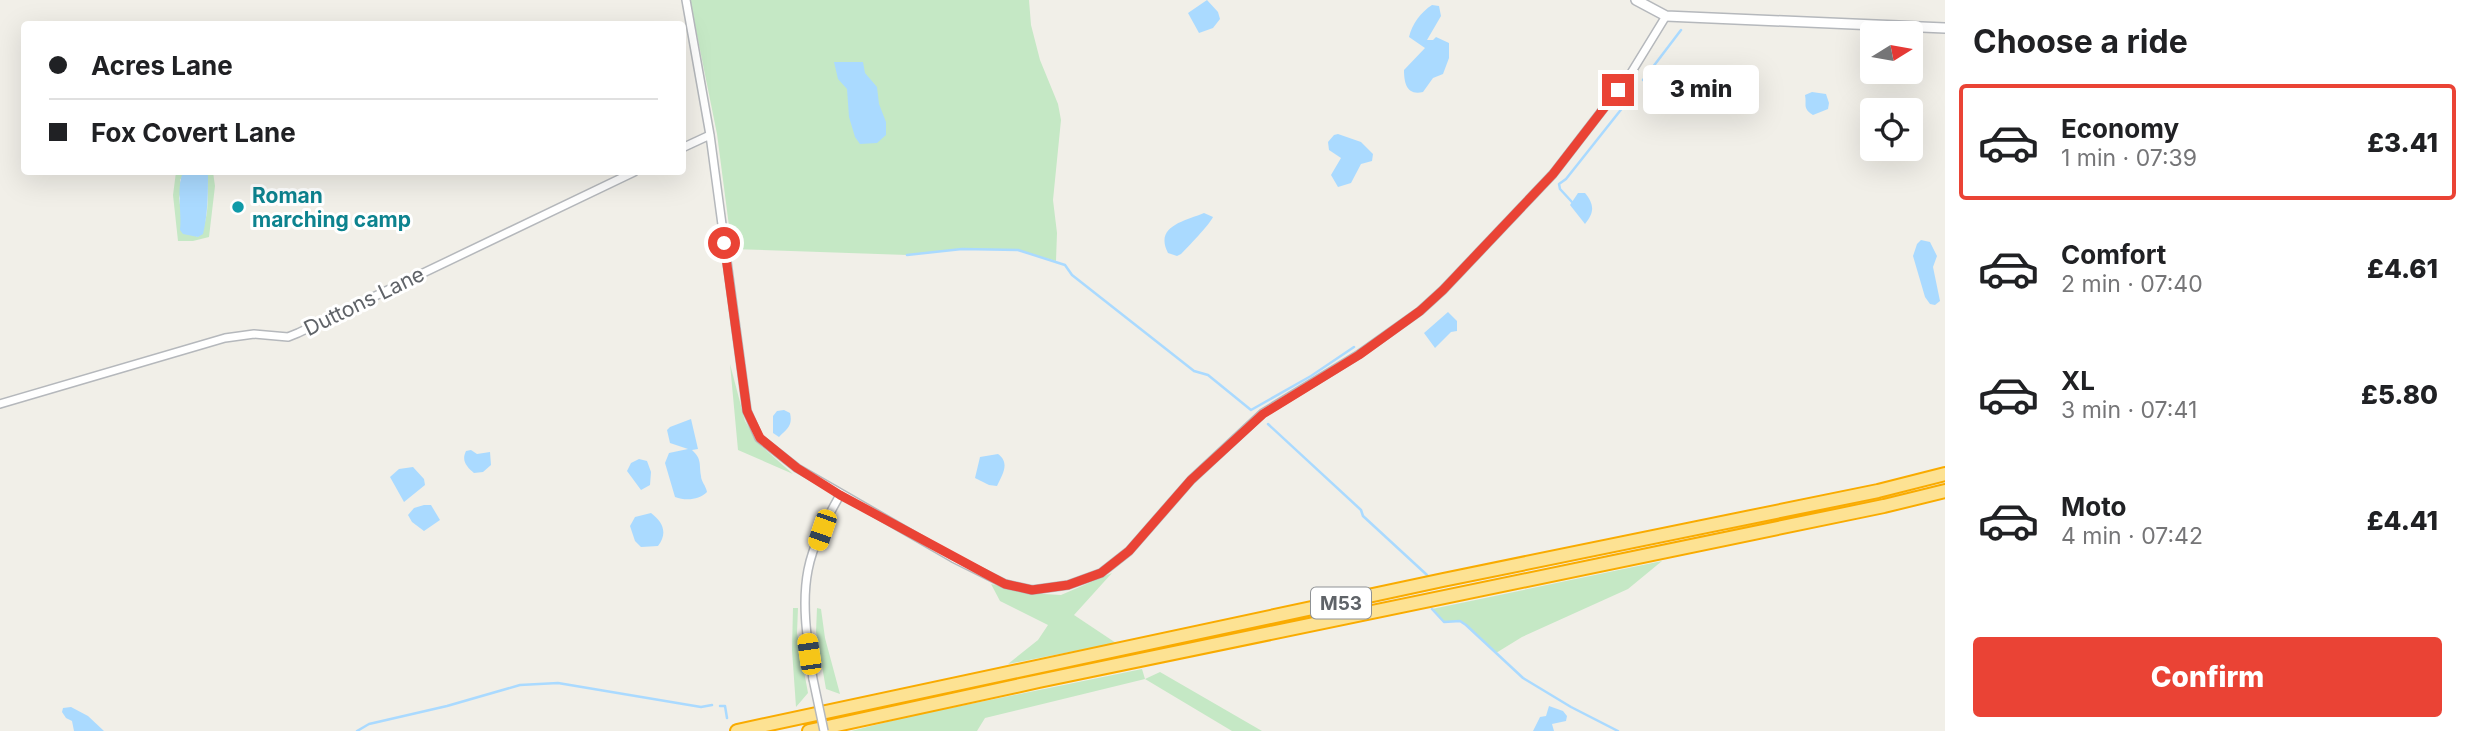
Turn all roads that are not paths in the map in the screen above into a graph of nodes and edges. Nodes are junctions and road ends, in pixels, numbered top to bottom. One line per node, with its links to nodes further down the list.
1 (686, 0): 5 (street)
2 (1636, 0): 3 (street)
3 (1666, 16): 4 (street); 11 (street)
4 (1945, 28)
5 (710, 135): 6 (street); 11 (street)
6 (686, 146)
7 (628, 175): 8 (street, Duttons Lane)
8 (0, 404)
9 (1945, 474): 12 (highway, M53)
10 (1945, 491): 13 (highway, M53)
11 (840, 495): 14 (street, bridge)
12 (737, 731)
13 (809, 731)
14 (824, 731)

